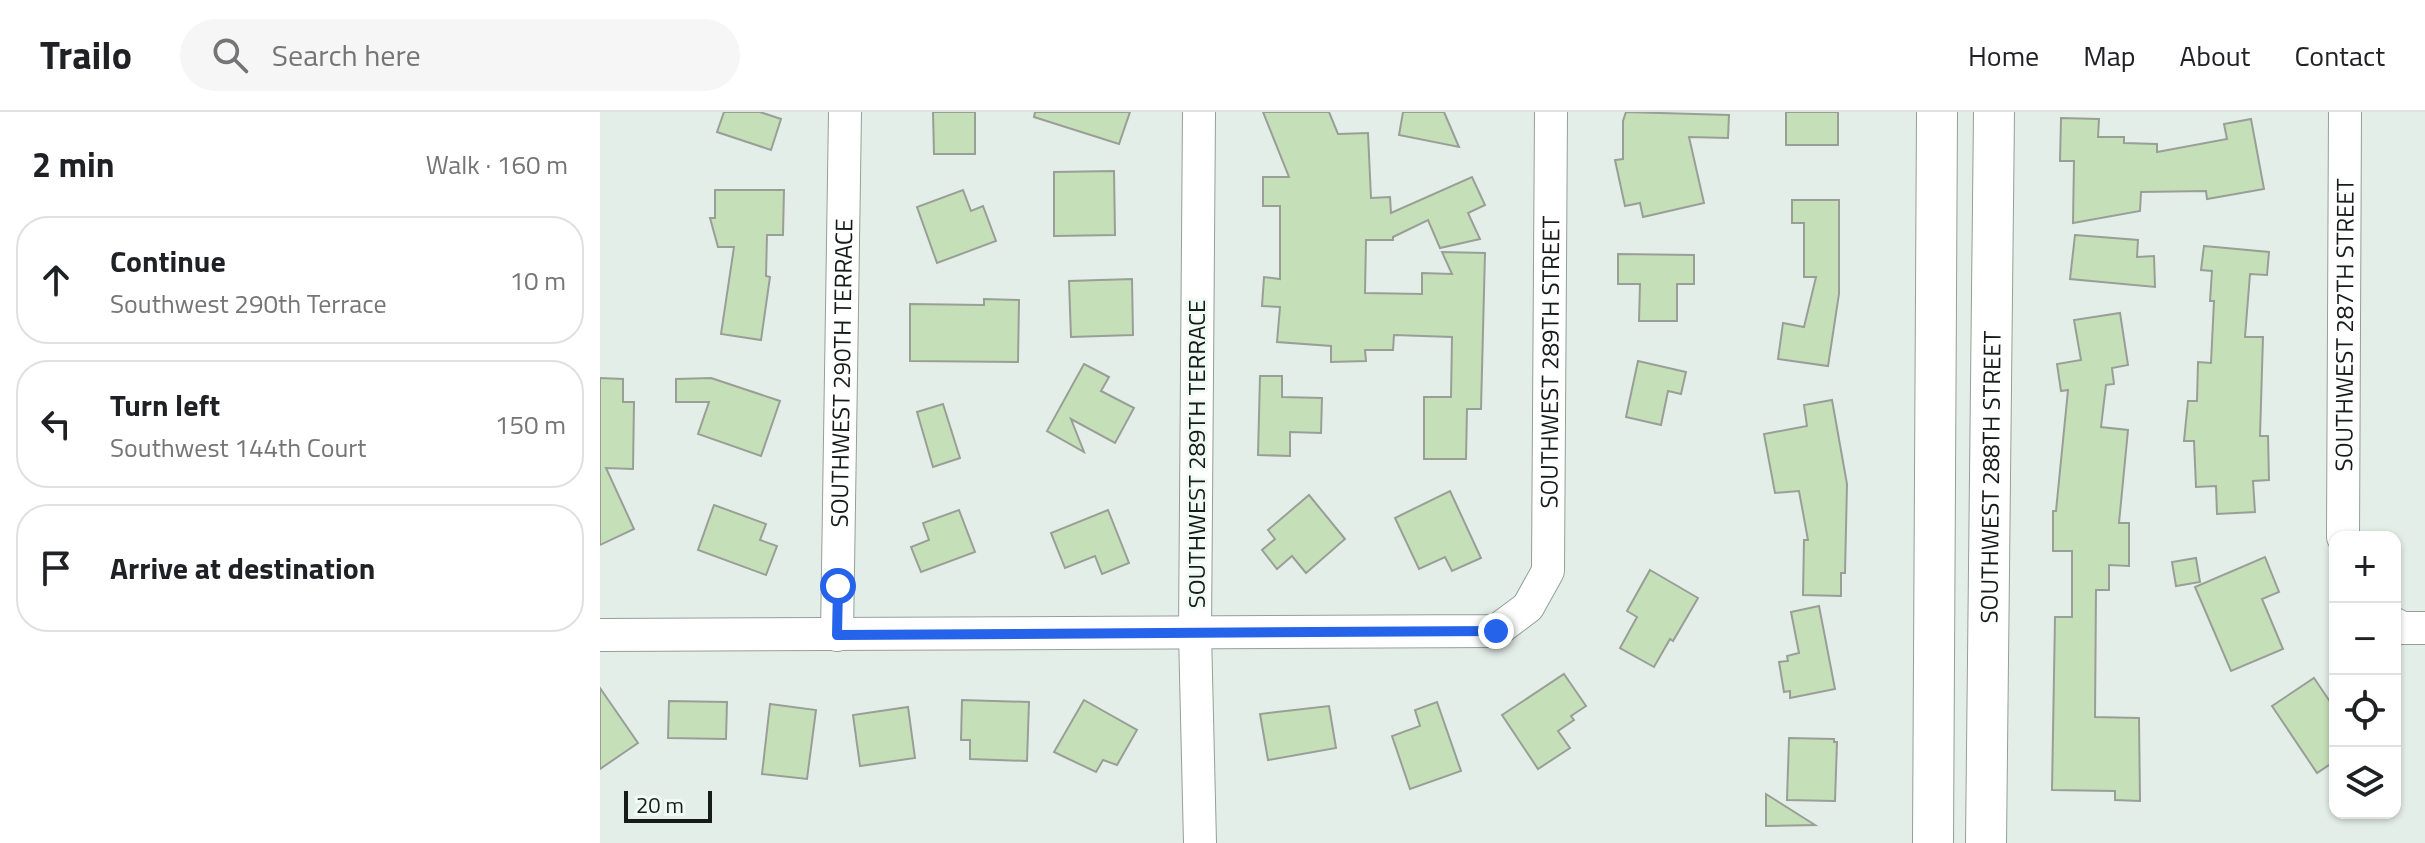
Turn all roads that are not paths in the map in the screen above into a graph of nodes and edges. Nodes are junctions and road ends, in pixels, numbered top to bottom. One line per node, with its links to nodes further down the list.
1 (845, 112): 12 (street, SOUTHWEST 290TH TERRACE)
2 (1199, 112): 10 (street, SOUTHWEST 289TH TERRACE)
3 (1551, 112): 10 (street, SOUTHWEST 289TH STREET)
4 (1937, 112): 14 (main road)
5 (1994, 112): 15 (main road, SOUTHWEST 288TH STREET)
6 (2345, 112): 7 (street, SOUTHWEST 287TH STREET)
7 (2343, 531)
8 (2401, 627): 9 (street)
9 (2425, 628)
10 (1195, 633): 12 (street); 13 (street, SOUTHWEST 289TH TERRACE)
11 (600, 635): 12 (street)
12 (837, 635)
13 (1200, 843)
14 (1933, 843)
15 (1986, 843)

